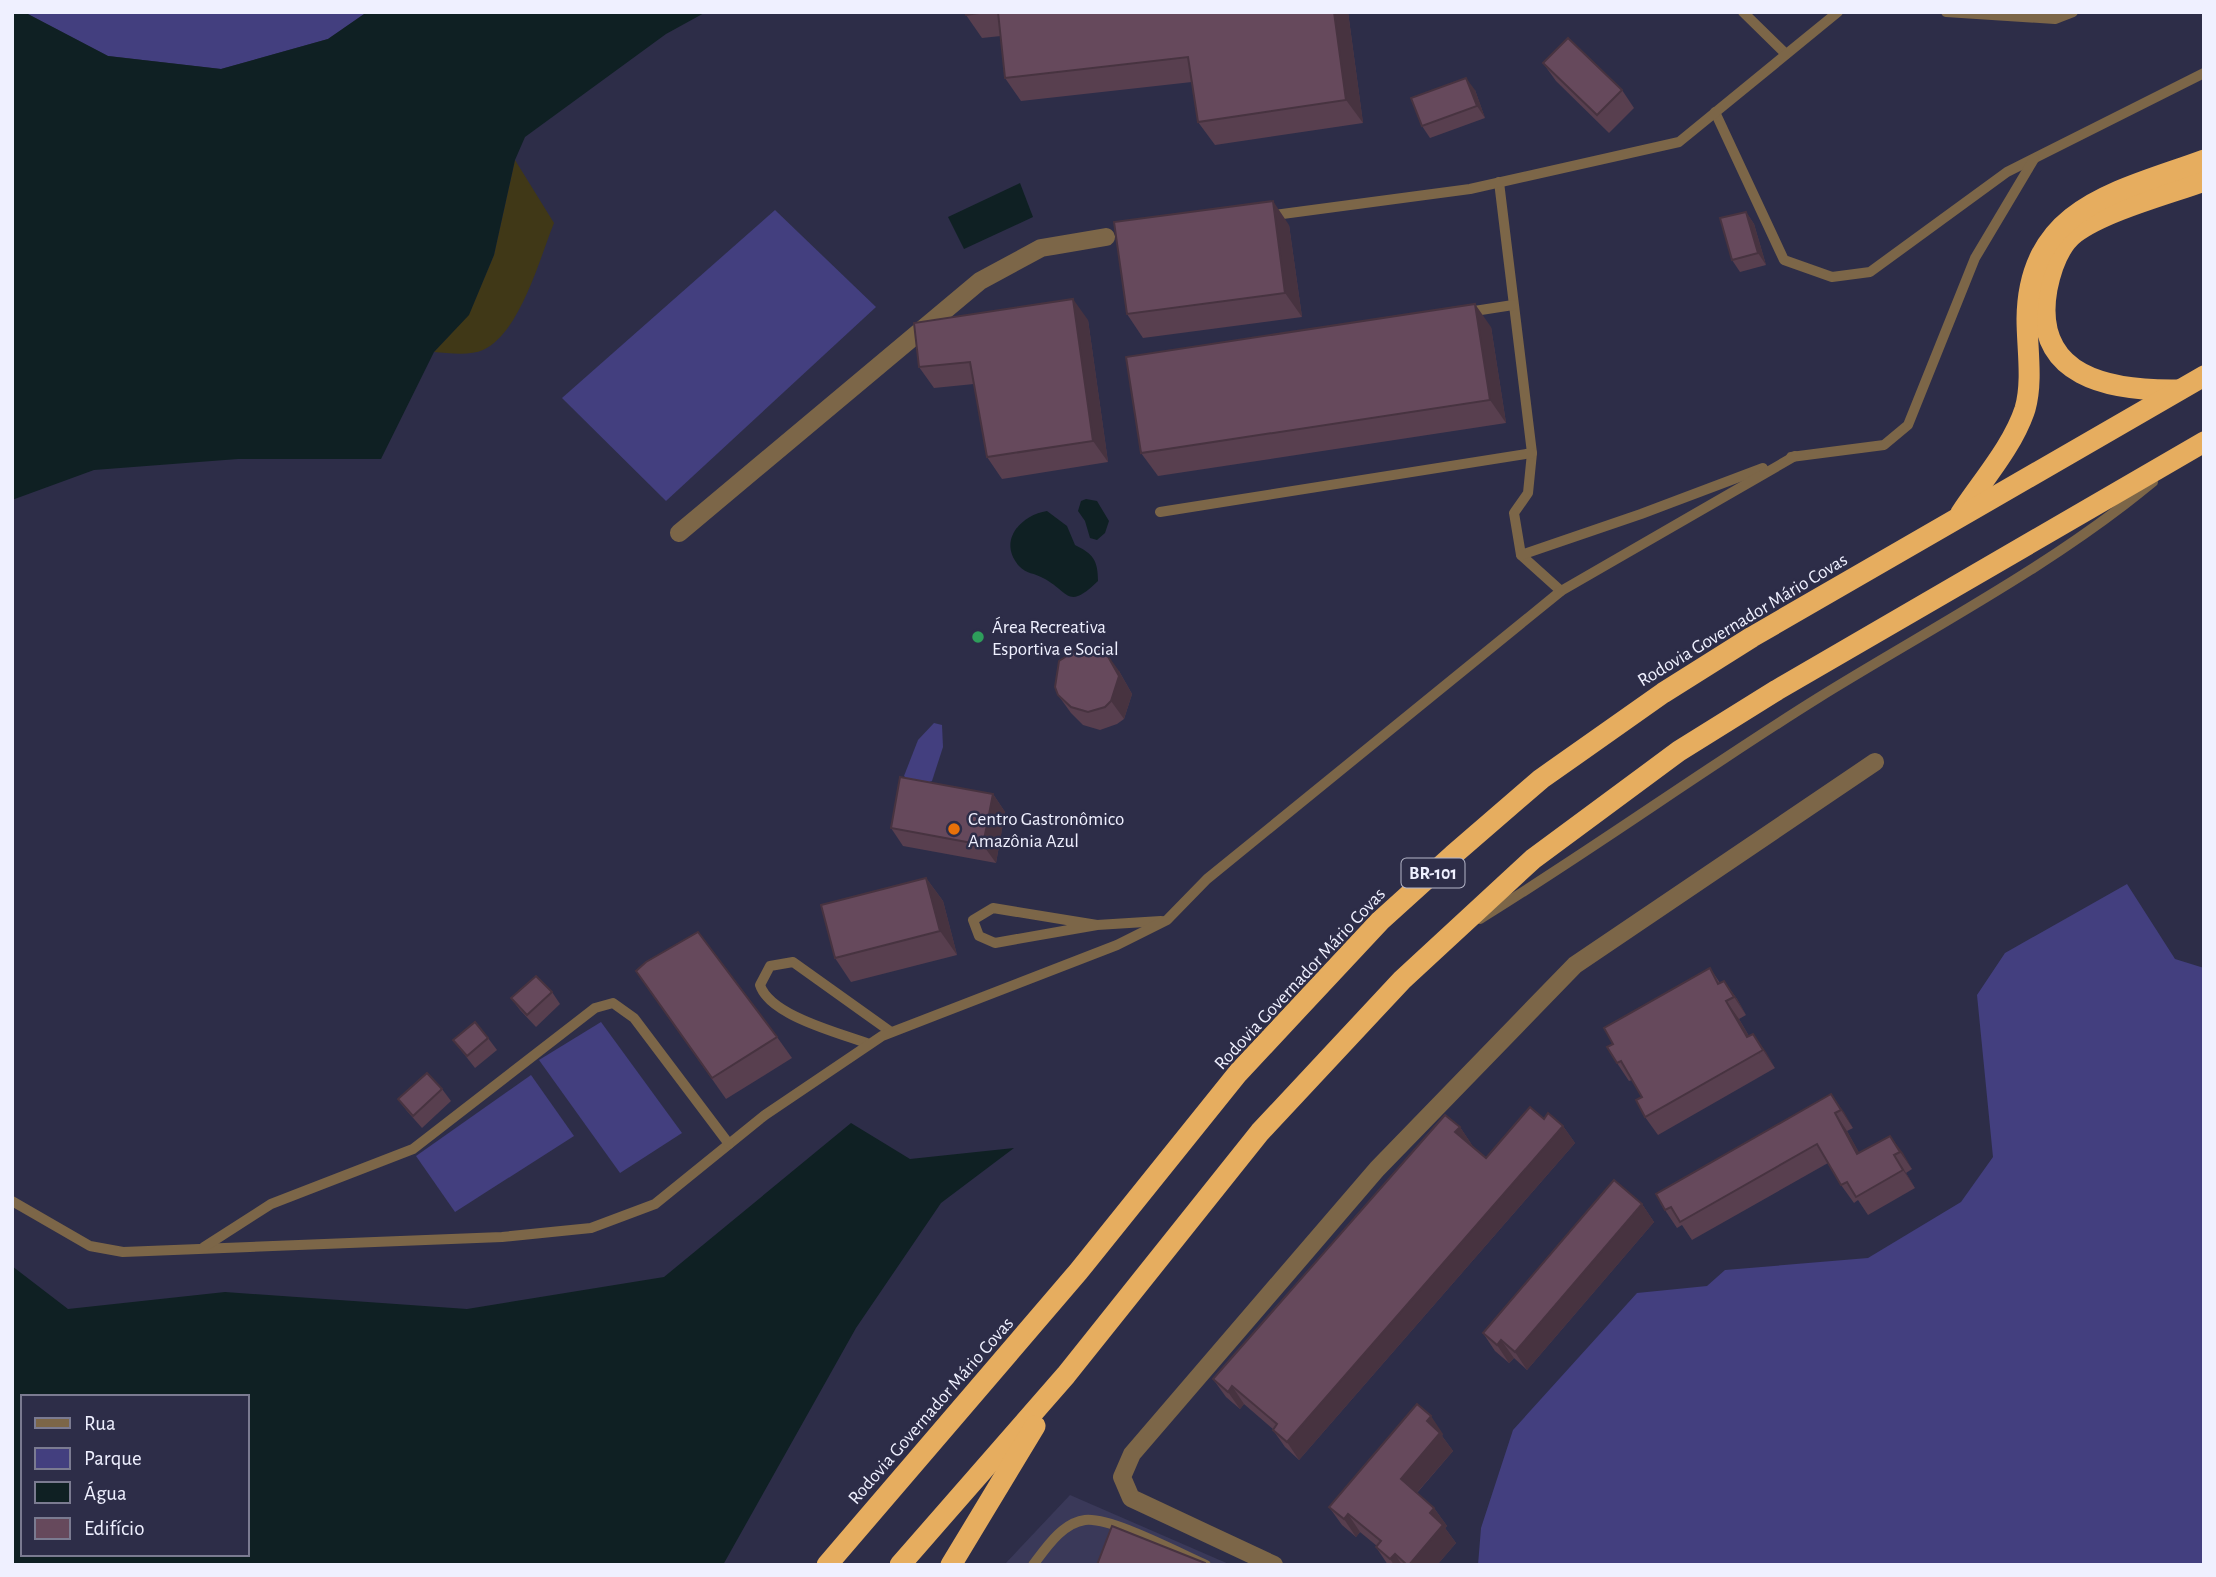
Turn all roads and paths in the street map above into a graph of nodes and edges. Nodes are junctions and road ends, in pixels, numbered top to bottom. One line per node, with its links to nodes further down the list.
1 (1742, 12): 5 (lane)
2 (1838, 12): 5 (lane)
3 (1945, 12): 4 (lane)
4 (2073, 12)
5 (1786, 54): 7 (lane)
6 (2204, 73): 8 (lane)
7 (1715, 112): 8 (lane); 11 (lane)
8 (2034, 159): 20 (lane)
9 (2204, 160): 22 (highway)
10 (2204, 181): 17 (highway)
11 (1499, 182): 12 (lane); 14 (lane)
12 (1255, 218)
13 (1113, 237): 23 (street)
14 (1513, 305): 15 (lane); 19 (lane)
15 (1459, 313)
16 (2204, 376): 17 (highway, Rodovia Governador Mário Covas / BR-101)
17 (2180, 390): 22 (highway, Rodovia Governador Mário Covas / BR-101)
18 (2197, 446): 29 (lane); 29 (highway, BR-101)
19 (1532, 453): 21 (lane); 24 (lane)
20 (1795, 456): 24 (lane); 25 (lane)
21 (1160, 512)
22 (1959, 516): 36 (highway, Rodovia Governador Mário Covas / BR-101)
23 (679, 533)
24 (1521, 555): 25 (lane)
25 (1561, 591): 27 (lane)
26 (1875, 762): 41 (street)
27 (1167, 920): 28 (lane); 30 (lane)
28 (1097, 925): 28 (lane)
29 (1436, 946): 35 (highway, BR-101)
30 (891, 1032): 31 (lane); 31 (lane)
31 (869, 1044): 32 (lane)
32 (729, 1144): 34 (lane); 34 (lane)
33 (12, 1202): 34 (lane)
34 (202, 1248)
35 (1066, 1375): 37 (highway, BR-101); 38 (highway)
36 (827, 1565)
37 (900, 1565)
38 (951, 1565)
39 (1033, 1565): 40 (lane)
40 (1206, 1565)
41 (1274, 1565)

